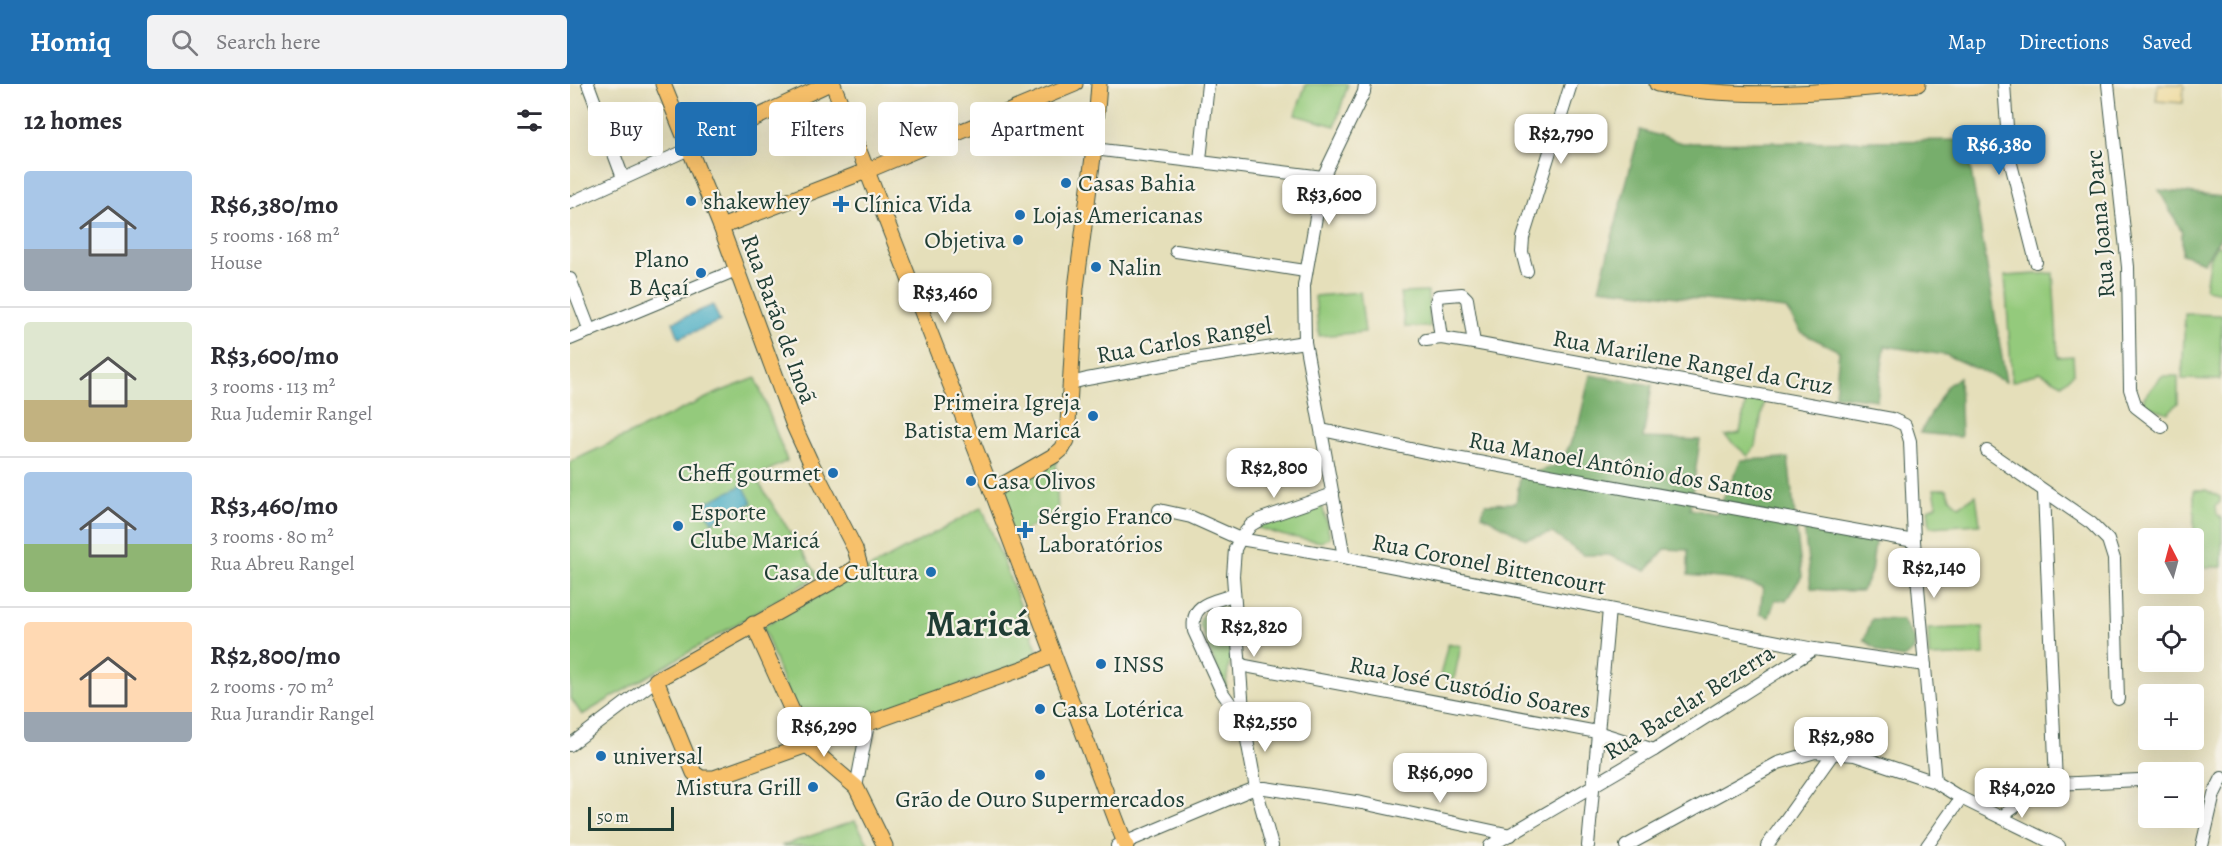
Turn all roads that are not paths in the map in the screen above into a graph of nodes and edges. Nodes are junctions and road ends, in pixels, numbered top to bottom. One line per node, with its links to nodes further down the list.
1 (588, 84): 25 (street)
2 (663, 84): 16 (main road, Rua Barão de Inoã)
3 (828, 84): 17 (main road)
4 (833, 84): 23 (main road)
5 (1075, 84): 23 (main road)
6 (1099, 84): 15 (main road)
7 (1208, 84): 22 (street)
8 (1365, 84): 24 (street)
9 (1571, 84): 32 (street)
10 (1658, 84): 14 (main road)
11 (1918, 84): 14 (main road)
12 (2004, 84): 29 (street)
13 (2108, 84): 41 (street, Rua Joana Darc)
14 (1856, 87)
15 (1098, 102)
16 (675, 115)
17 (757, 117)
18 (1105, 150): 22 (street)
19 (675, 155): 25 (street)
20 (691, 156): 27 (main road, Rua Barão de Inoã)
21 (1093, 156): 40 (main road)
22 (1200, 160): 24 (street)
23 (866, 171): 27 (main road); 44 (main road)
24 (1323, 177): 31 (street)
25 (623, 178): 26 (street)
26 (570, 203)
27 (721, 227): 30 (main road, Rua Barão de Inoã)
28 (1176, 251): 31 (street)
29 (2036, 262)
30 (736, 270): 34 (street); 53 (main road, Rua Barão de Inoã)
31 (1305, 271): 38 (street)
32 (1527, 271)
33 (570, 279): 34 (street)
34 (590, 331): 36 (street)
35 (1441, 338): 37 (street, Rua Marilene Rangel da Cruz); 39 (street, Rua Marilene Rangel da Cruz); 39 (street)
36 (570, 339)
37 (1426, 340)
38 (1305, 342): 40 (street, Rua Carlos Rangel); 42 (street)
39 (1474, 343): 49 (street, Rua Marilene Rangel da Cruz)
40 (1071, 383): 44 (main road)
41 (2162, 427)
42 (1322, 430): 46 (street); 49 (street, Rua Manoel Antônio dos Santos)
43 (1987, 451): 45 (street)
44 (992, 491): 55 (main road)
45 (2044, 492): 59 (street); 70 (street)
46 (1333, 494): 48 (street); 50 (street)
47 (1159, 510): 48 (street, Rua Coronel Bittencourt)
48 (1240, 539): 50 (street, Rua Coronel Bittencourt); 51 (street)
49 (1914, 541): 57 (street)
50 (1344, 557): 52 (street, Rua Coronel Bittencourt)
51 (1233, 595): 56 (street); 61 (street)
52 (1609, 609): 54 (street, Rua Coronel Bittencourt); 62 (street)
53 (753, 624): 58 (main road); 64 (main road)
54 (1815, 649): 57 (street); 65 (street, Rua Bacelar Bezerra)
55 (1053, 655): 60 (main road); 77 (main road)
56 (1240, 665): 61 (street); 62 (street, Rua José Custódio Soares)
57 (1925, 665): 69 (street)
58 (656, 680): 63 (street); 64 (main road)
59 (2118, 699)
60 (868, 724): 64 (main road); 72 (street)
61 (1244, 724): 73 (street)
62 (1597, 732): 65 (street, Rua José Custódio Soares); 71 (street)
63 (570, 745)
64 (808, 746): 72 (main road)
65 (1654, 750): 71 (street, Rua Bacelar Bezerra)
66 (1834, 752): 69 (street); 82 (street); 83 (street)
67 (2222, 778): 86 (street)
68 (2138, 780): 70 (street)
69 (1935, 782): 74 (street)
70 (2056, 784): 75 (street)
71 (1593, 786): 76 (street, Rua Bacelar Bezerra); 81 (street)
72 (856, 787): 78 (main road)
73 (1256, 788): 76 (street); 77 (street); 79 (street)
74 (1961, 798): 75 (street); 84 (street)
75 (2001, 817): 85 (street)
76 (1511, 835): 80 (street, Rua Bacelar Bezerra)
77 (1123, 845)
78 (885, 846)
79 (1272, 846)
80 (1490, 846)
81 (1588, 846)
82 (1626, 846)
83 (1767, 846)
84 (1927, 846)
85 (2058, 846)
86 (2202, 846)

